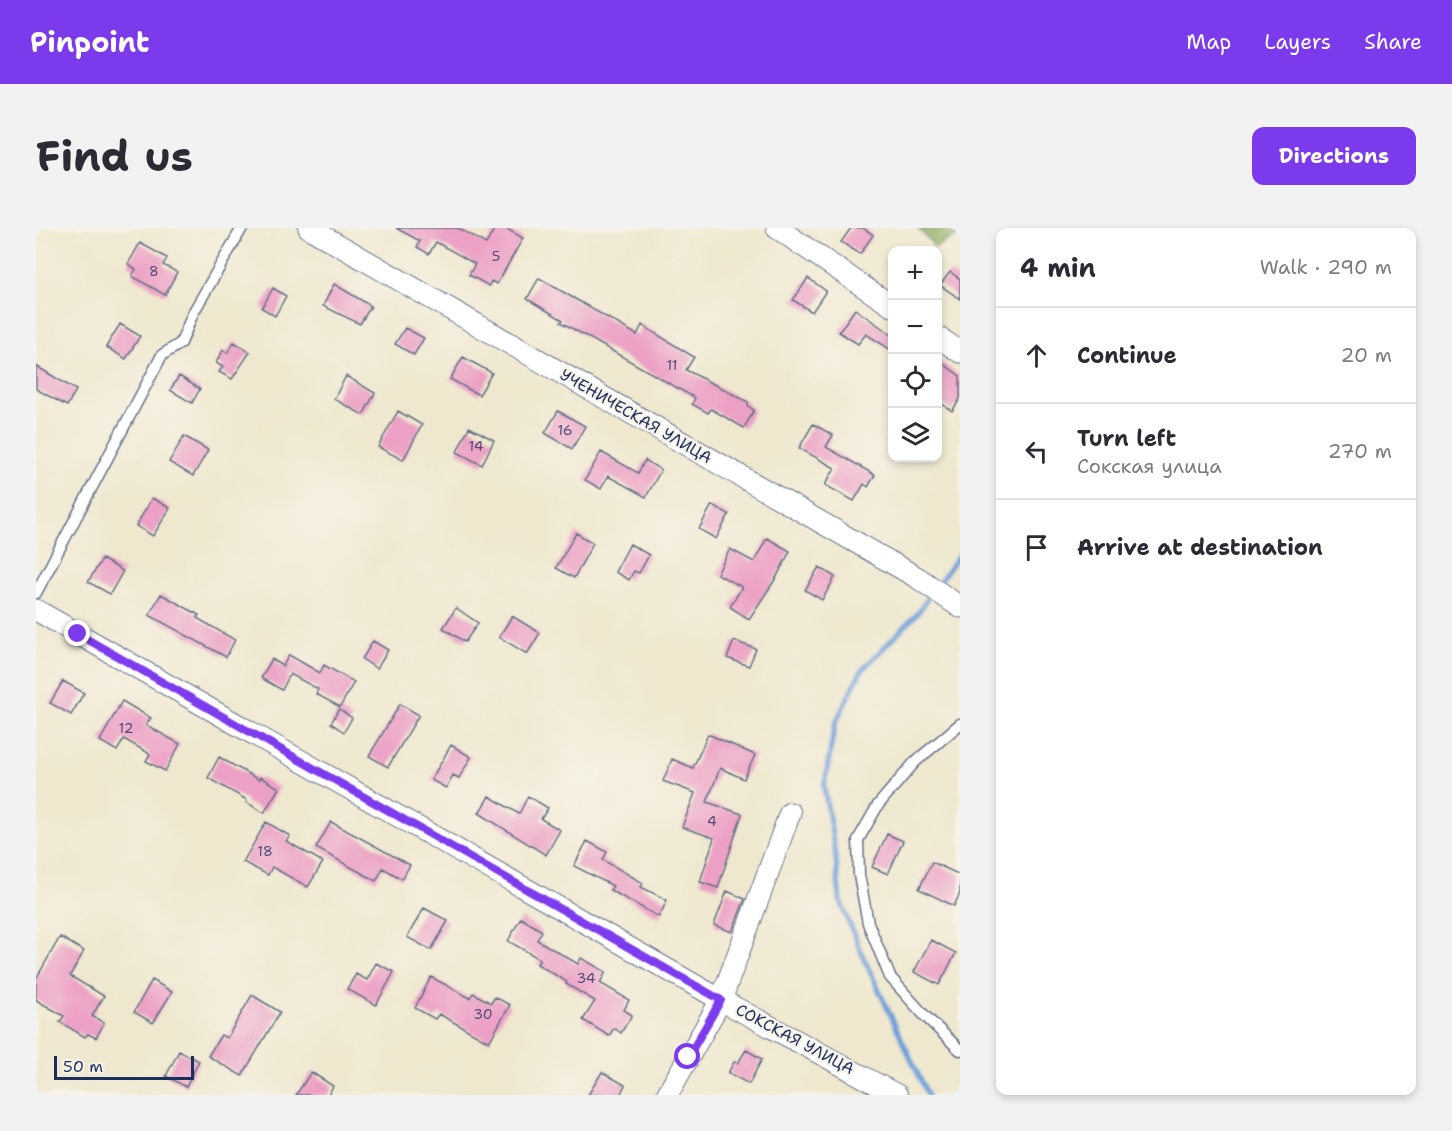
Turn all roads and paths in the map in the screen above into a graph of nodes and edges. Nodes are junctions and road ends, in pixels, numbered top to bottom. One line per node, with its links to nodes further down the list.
1 (242, 228): 7 (lane)
2 (309, 228): 8 (street, УЧЕНИЧЕСКАЯ УЛИЦА)
3 (777, 228): 4 (street)
4 (888, 303)
5 (942, 340): 6 (street)
6 (960, 352)
7 (36, 592)
8 (952, 602)
9 (36, 610): 12 (street, СОКСКАЯ УЛИЦА)
10 (960, 724): 13 (lane)
11 (790, 813): 12 (street)
12 (721, 1000): 14 (street); 15 (street, СОКСКАЯ УЛИЦА)
13 (960, 1050)
14 (666, 1095)
15 (897, 1095)

